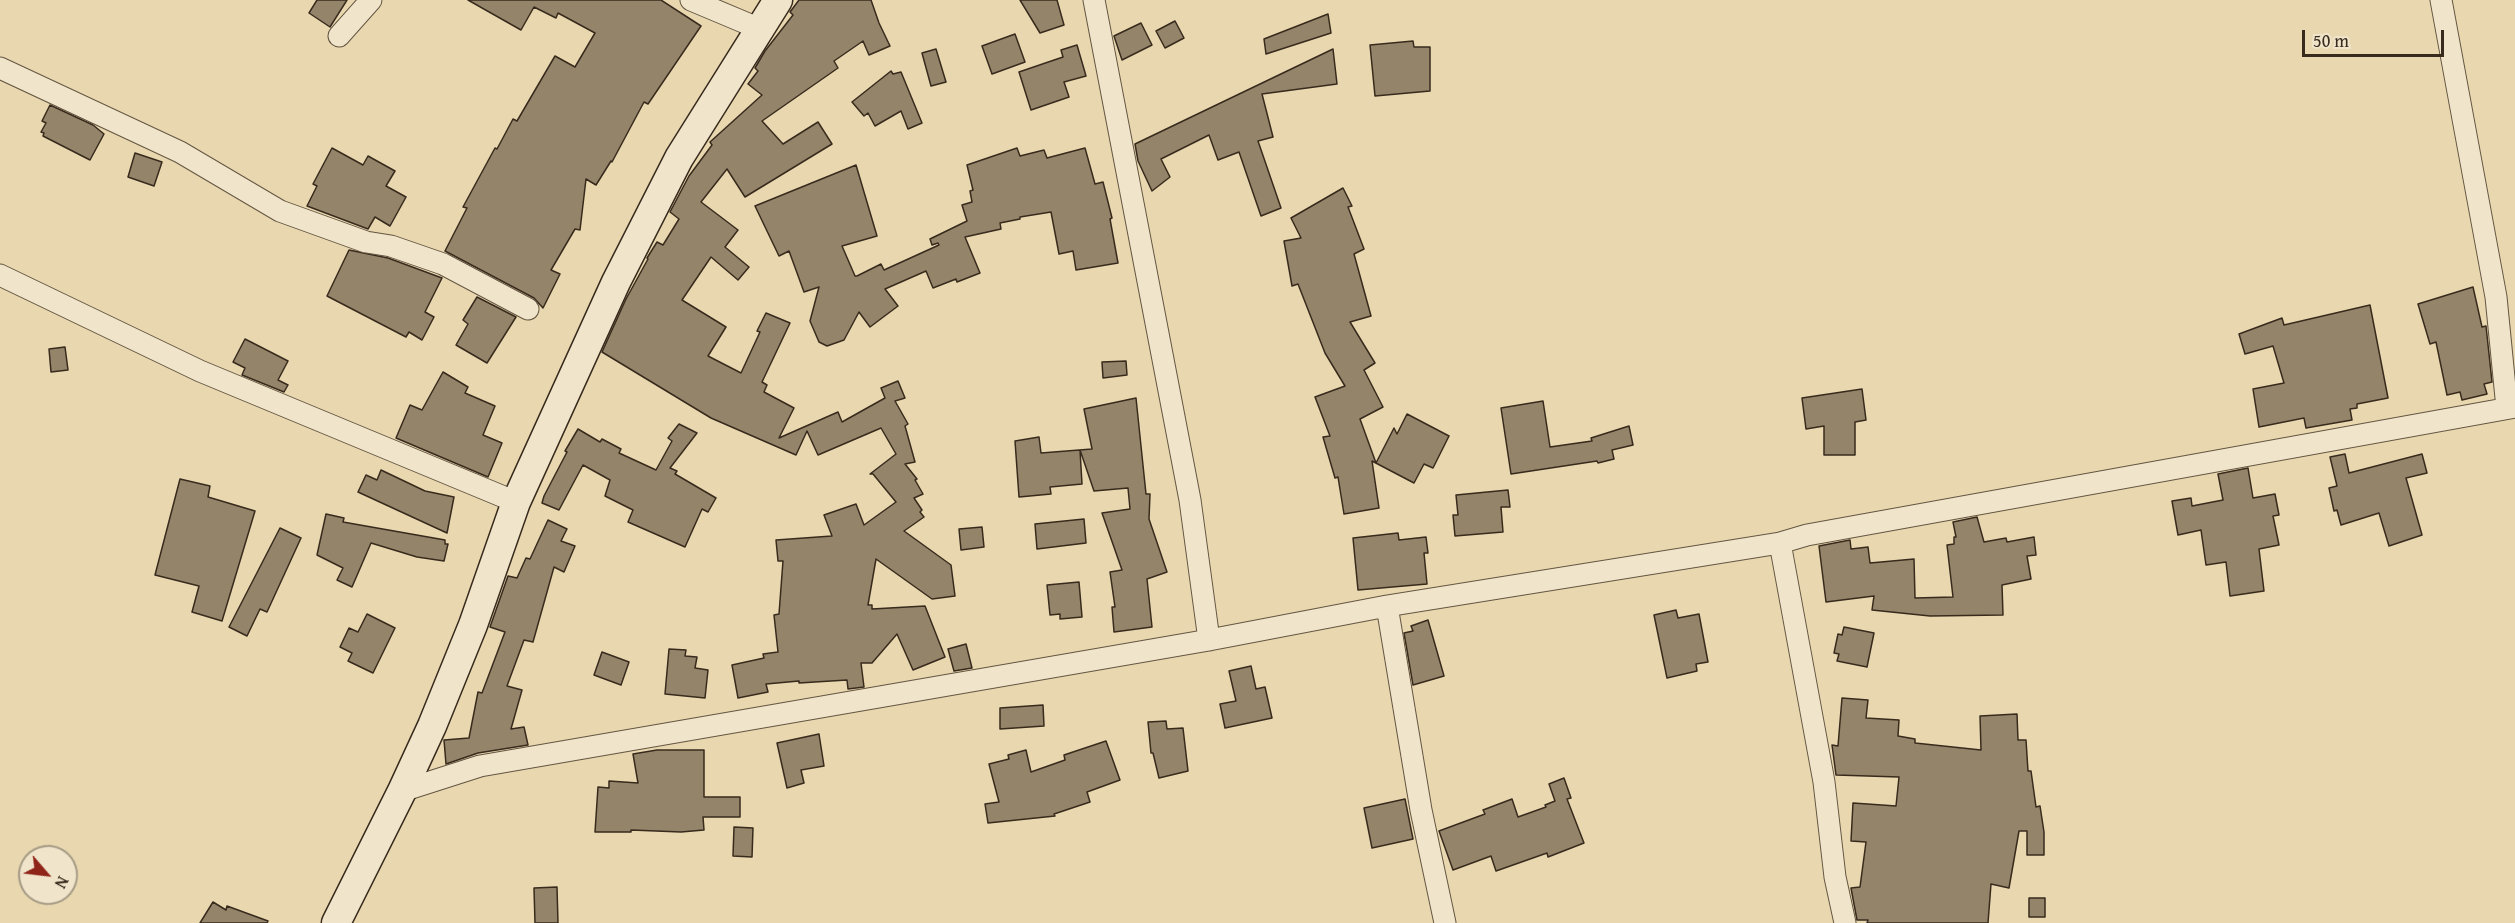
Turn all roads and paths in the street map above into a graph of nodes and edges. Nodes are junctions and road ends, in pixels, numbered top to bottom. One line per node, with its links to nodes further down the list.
1 (371, 0): 7 (street)
2 (692, 0): 6 (street)
3 (778, 0): 6 (main road)
4 (1094, 0): 15 (street)
5 (2441, 0): 11 (street)
6 (760, 29): 12 (main road)
7 (339, 36)
8 (0, 68): 10 (street)
9 (0, 275): 12 (street)
10 (528, 309)
11 (2511, 408): 13 (street)
12 (516, 502): 16 (main road)
13 (1780, 543): 14 (street); 19 (street)
14 (1386, 606): 15 (street); 18 (street)
15 (1209, 640): 16 (street)
16 (402, 791): 17 (main road)
17 (336, 923)
18 (1445, 923)
19 (1845, 923)

